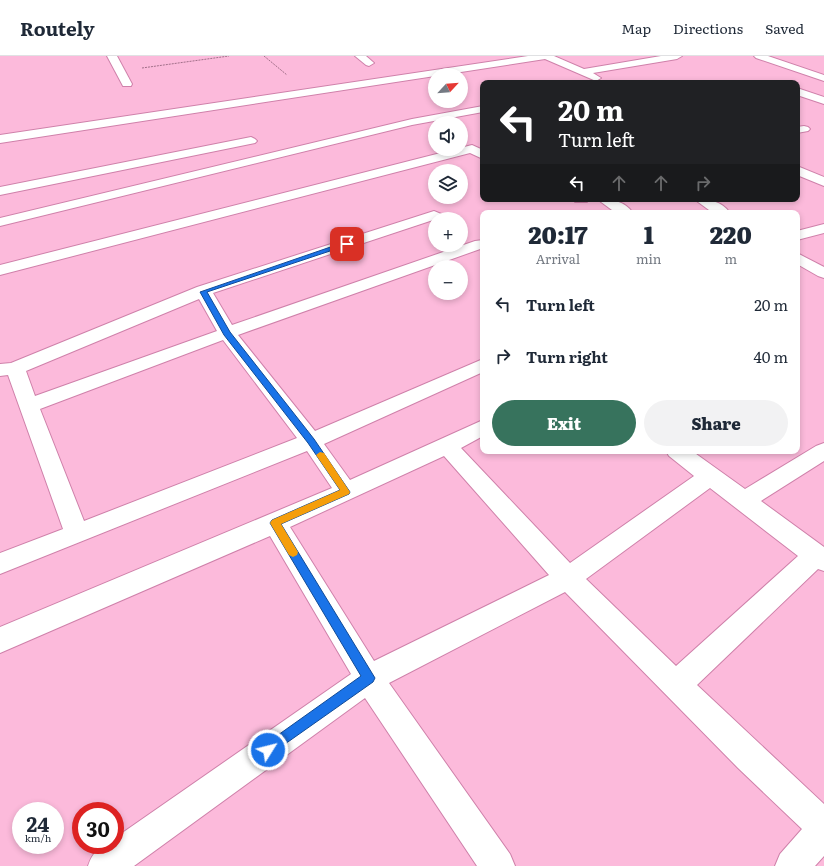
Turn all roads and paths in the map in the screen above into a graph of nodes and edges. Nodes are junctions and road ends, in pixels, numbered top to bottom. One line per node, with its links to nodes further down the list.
1 (112, 56): 9 (street)
2 (229, 56): 9 (path)
3 (264, 56): 11 (path)
4 (360, 56): 8 (street)
5 (546, 56): 10 (street); 20 (street)
6 (677, 56): 10 (street)
7 (759, 56): 12 (street)
8 (369, 63)
9 (120, 70): 15 (street)
10 (584, 72): 13 (street)
11 (290, 78)
12 (824, 78)
13 (600, 80)
14 (824, 83): 16 (street)
15 (127, 84)
16 (800, 88)
17 (800, 90): 18 (street)
18 (824, 101)
19 (480, 110): 31 (street)
20 (0, 139)
21 (251, 141): 25 (street)
22 (480, 153): 36 (street)
23 (800, 171): 24 (street)
24 (824, 182)
25 (0, 191)
26 (609, 202): 28 (street)
27 (706, 202): 29 (street)
28 (621, 210)
29 (718, 210)
30 (428, 217): 38 (street)
31 (0, 222)
32 (824, 228): 33 (street)
33 (800, 235)
34 (477, 242): 39 (street)
35 (800, 260): 37 (street)
36 (0, 270)
37 (824, 273)
38 (203, 292): 39 (street); 41 (street)
39 (227, 333): 42 (street); 44 (street)
40 (480, 366): 44 (street)
41 (8, 369): 42 (street)
42 (30, 405): 52 (street)
43 (480, 429): 45 (street)
44 (311, 441): 49 (street); 52 (street)
45 (447, 446): 49 (street); 55 (street)
46 (824, 451): 50 (street)
47 (681, 454): 48 (street)
48 (710, 476): 50 (street); 55 (street)
49 (346, 492): 51 (street)
50 (744, 501): 53 (street)
51 (275, 523): 56 (street); 57 (street)
52 (77, 533): 54 (street)
53 (820, 558): 58 (street)
54 (0, 564)
55 (568, 578): 57 (street); 58 (street)
56 (0, 640)
57 (369, 678): 61 (street); 62 (street)
58 (676, 685): 59 (street)
59 (824, 827)
60 (824, 830): 63 (street)
61 (105, 866)
62 (498, 866)
63 (792, 866)

